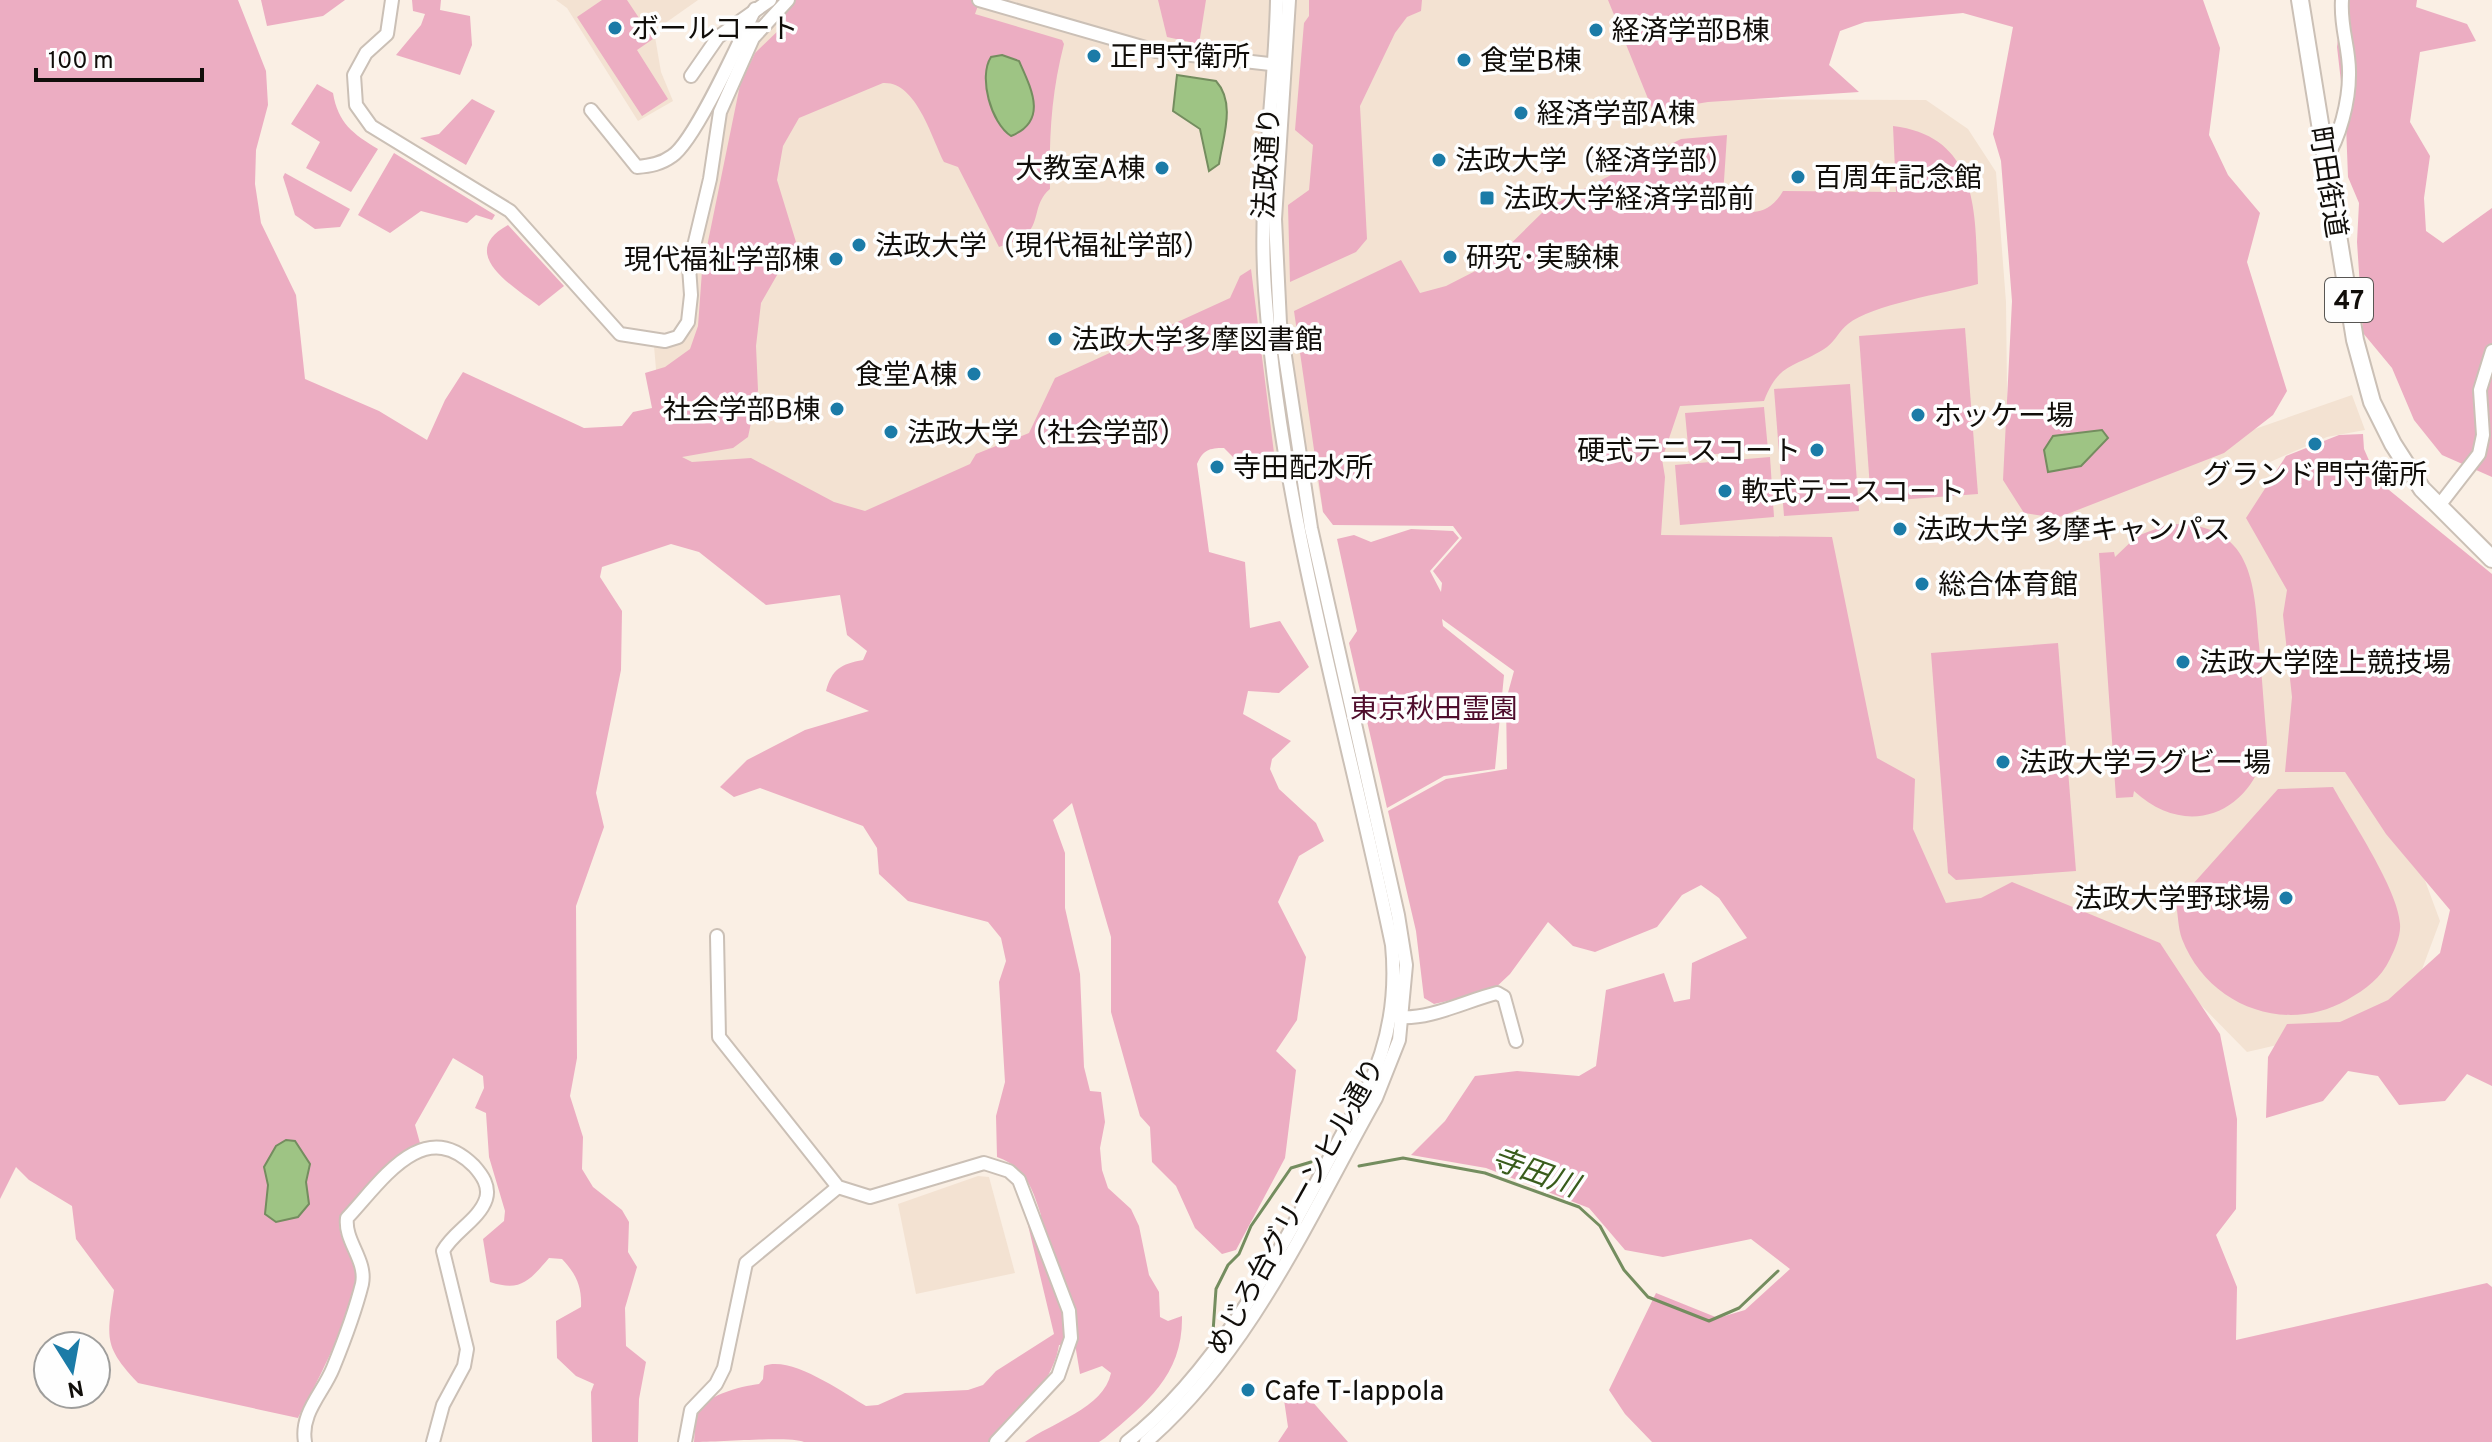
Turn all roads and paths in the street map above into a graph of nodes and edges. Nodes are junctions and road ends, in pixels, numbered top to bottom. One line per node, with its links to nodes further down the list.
1 (392, 0): 12 (street)
2 (770, 0): 9 (street)
3 (788, 0): 12 (street)
4 (979, 0): 10 (street)
5 (1277, 0): 10 (street, 法政通り)
6 (1289, 0): 10 (street, 法政通り)
7 (2300, 0): 14 (main road, 町田街道 / 47)
8 (2342, 0): 14 (street)
9 (755, 9): 11 (street); 12 (street)
10 (1278, 65): 15 (street, 法政通り)
11 (691, 76)
12 (727, 81): 13 (street)
13 (591, 110)
14 (2325, 160): 17 (main road, 町田街道 / 47)
15 (1274, 325): 20 (street, めじろ台グリーンヒル通り)
16 (2492, 351): 17 (street)
17 (2438, 507): 18 (main road, 町田街道 / 47)
18 (2492, 559)
19 (717, 936): 22 (street)
20 (1397, 1017): 21 (street); 27 (street, めじろ台グリーンヒル通り); 28 (street, めじろ台グリーンヒル通り)
21 (1516, 1041)
22 (838, 1187): 25 (street); 26 (street)
23 (305, 1442): 24 (street)
24 (433, 1442)
25 (685, 1442)
26 (996, 1442)
27 (1127, 1442)
28 (1146, 1442)

